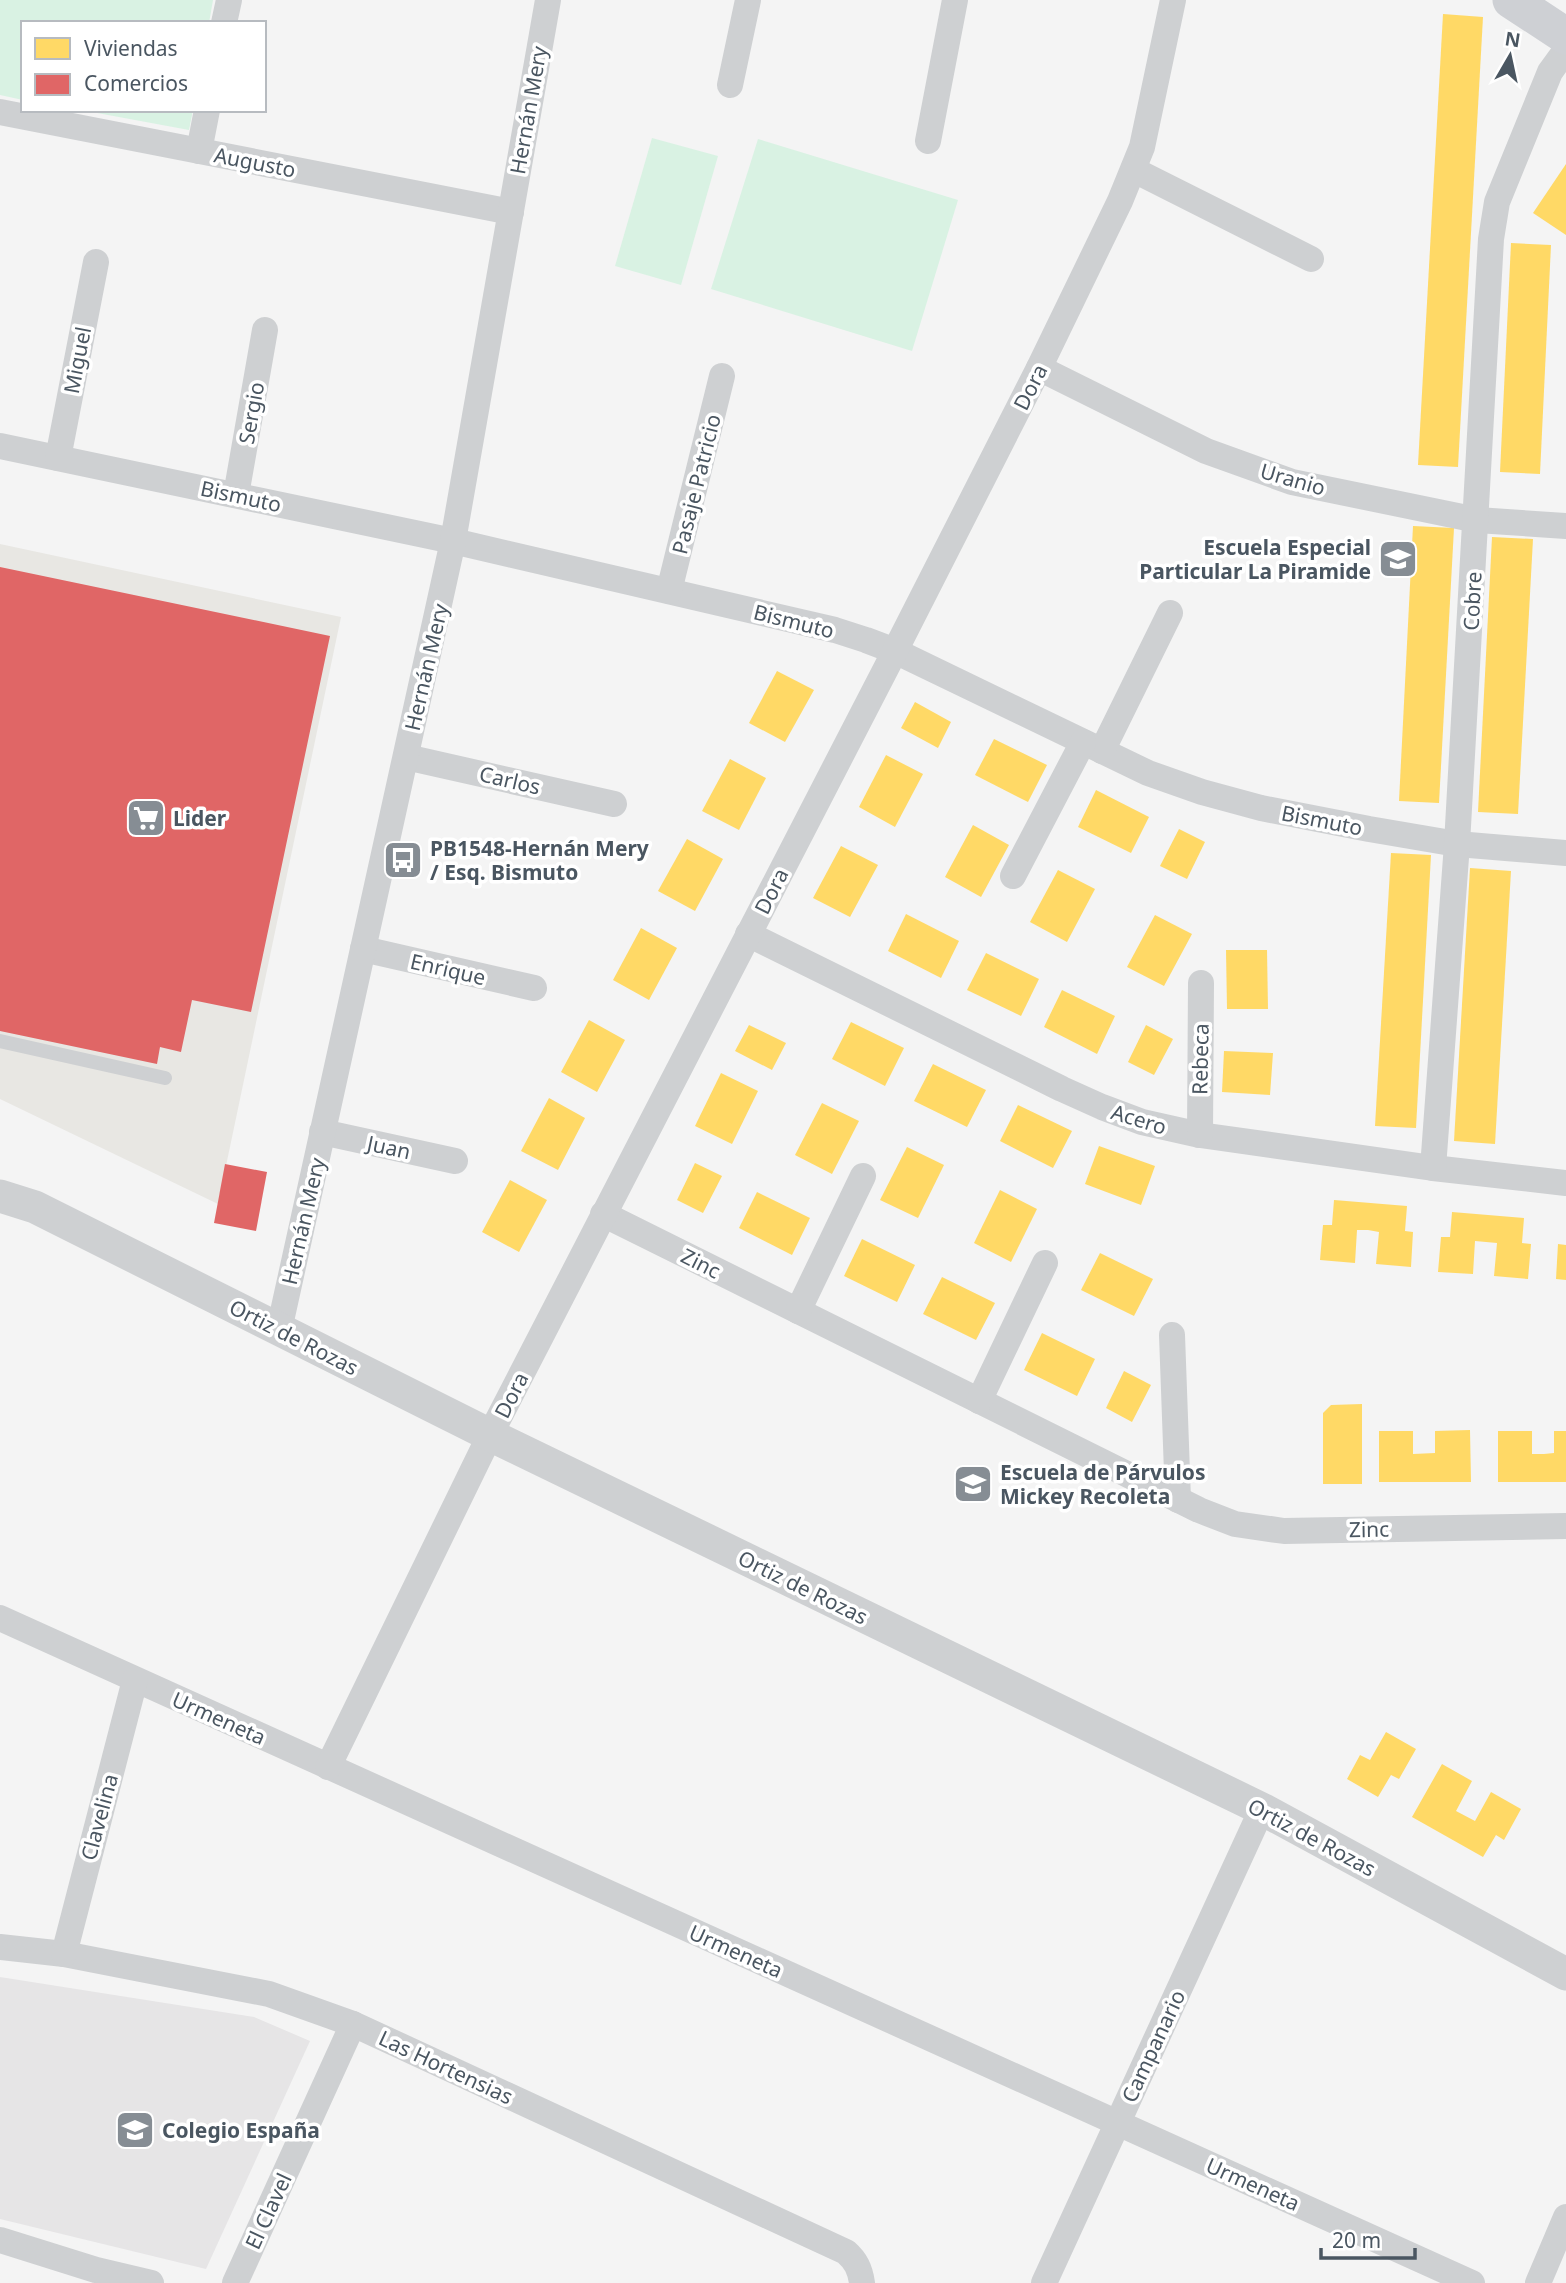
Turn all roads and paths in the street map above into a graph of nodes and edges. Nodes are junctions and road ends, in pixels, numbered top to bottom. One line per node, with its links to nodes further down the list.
1 (229, 0): 7 (street)
2 (548, 0): 16 (street, Hernán Mery)
3 (748, 0): 10 (street)
4 (955, 0): 13 (street)
5 (1173, 0): 15 (street, Dora)
6 (1511, 0): 8 (main road)
7 (224, 21)
8 (1566, 36)
9 (1566, 50): 25 (street, Cobre)
10 (730, 85)
11 (0, 112): 14 (street, Augusto)
12 (207, 112): 14 (street)
13 (928, 141)
14 (199, 151): 16 (street, Augusto)
15 (1134, 170): 17 (street); 20 (street, Dora)
16 (511, 212): 27 (street, Hernán Mery)
17 (1311, 258)
18 (96, 262): 23 (street, Miguel)
19 (265, 330): 24 (street, Sergio)
20 (1039, 368): 25 (street, Uranio); 30 (street, Dora)
21 (722, 376): 28 (street, Pasaje Patricio)
22 (0, 446): 23 (street, Bismuto)
23 (58, 458): 24 (street, Bismuto)
24 (236, 495): 27 (street, Bismuto)
25 (1476, 520): 26 (street, Uranio); 34 (street, Cobre)
26 (1566, 526)
27 (453, 541): 28 (street, Bismuto); 32 (street, Hernán Mery)
28 (669, 592): 30 (street, Bismuto)
29 (1170, 613): 31 (street)
30 (895, 652): 31 (street, Bismuto); 37 (street, Dora)
31 (1093, 747): 34 (street, Bismuto); 36 (street)
32 (406, 757): 33 (street, Carlos); 38 (street, Hernán Mery)
33 (614, 804)
34 (1457, 844): 35 (street, Bismuto); 46 (street, Cobre)
35 (1566, 853)
36 (1013, 876)
37 (748, 934): 44 (street, Acero); 52 (street, Dora)
38 (363, 950): 40 (street, Enrique); 43 (street, Hernán Mery)
39 (1201, 983): 44 (street, Rebeca)
40 (534, 988)
41 (0, 1041): 42 (lane)
42 (165, 1078)
43 (322, 1132): 45 (street, Juan); 55 (street, Hernán Mery)
44 (1199, 1135): 46 (street, Acero)
45 (455, 1161)
46 (1433, 1168): 49 (street, Acero)
47 (0, 1176): 51 (street, Ortiz de Rozas)
48 (863, 1176): 54 (street)
49 (1566, 1183)
50 (0, 1196): 51 (street, Ortiz de Rozas)
51 (36, 1207): 55 (street, Ortiz de Rozas)
52 (603, 1214): 54 (street, Zinc); 58 (street, Dora)
53 (1045, 1263): 57 (street)
54 (798, 1311): 57 (street, Zinc)
55 (279, 1329): 58 (street, Ortiz de Rozas)
56 (1172, 1335): 59 (street)
57 (979, 1401): 59 (street, Zinc)
58 (490, 1435): 63 (street, Dora); 64 (street, Ortiz de Rozas)
59 (1178, 1500): 60 (street, Zinc)
60 (1566, 1526)
61 (0, 1618): 62 (street, Urmeneta)
62 (135, 1679): 63 (street, Urmeneta); 66 (street, Clavelina)
63 (328, 1767): 69 (street, Urmeneta)
64 (1262, 1809): 67 (street, Ortiz de Rozas); 69 (street, Campanario)
65 (0, 1947): 66 (street, Las Hortensias)
66 (64, 1954): 68 (street, Las Hortensias)
67 (1566, 1974)
68 (354, 2024): 73 (street, Las Hortensias); 75 (street, El Clavel)
69 (1118, 2123): 76 (street, Campanario); 77 (street, Urmeneta)
70 (1566, 2217): 78 (street)
71 (0, 2240): 72 (street)
72 (95, 2276): 74 (street)
73 (861, 2277)
74 (151, 2283)
75 (235, 2283)
76 (1044, 2283)
77 (1472, 2283)
78 (1538, 2283)

